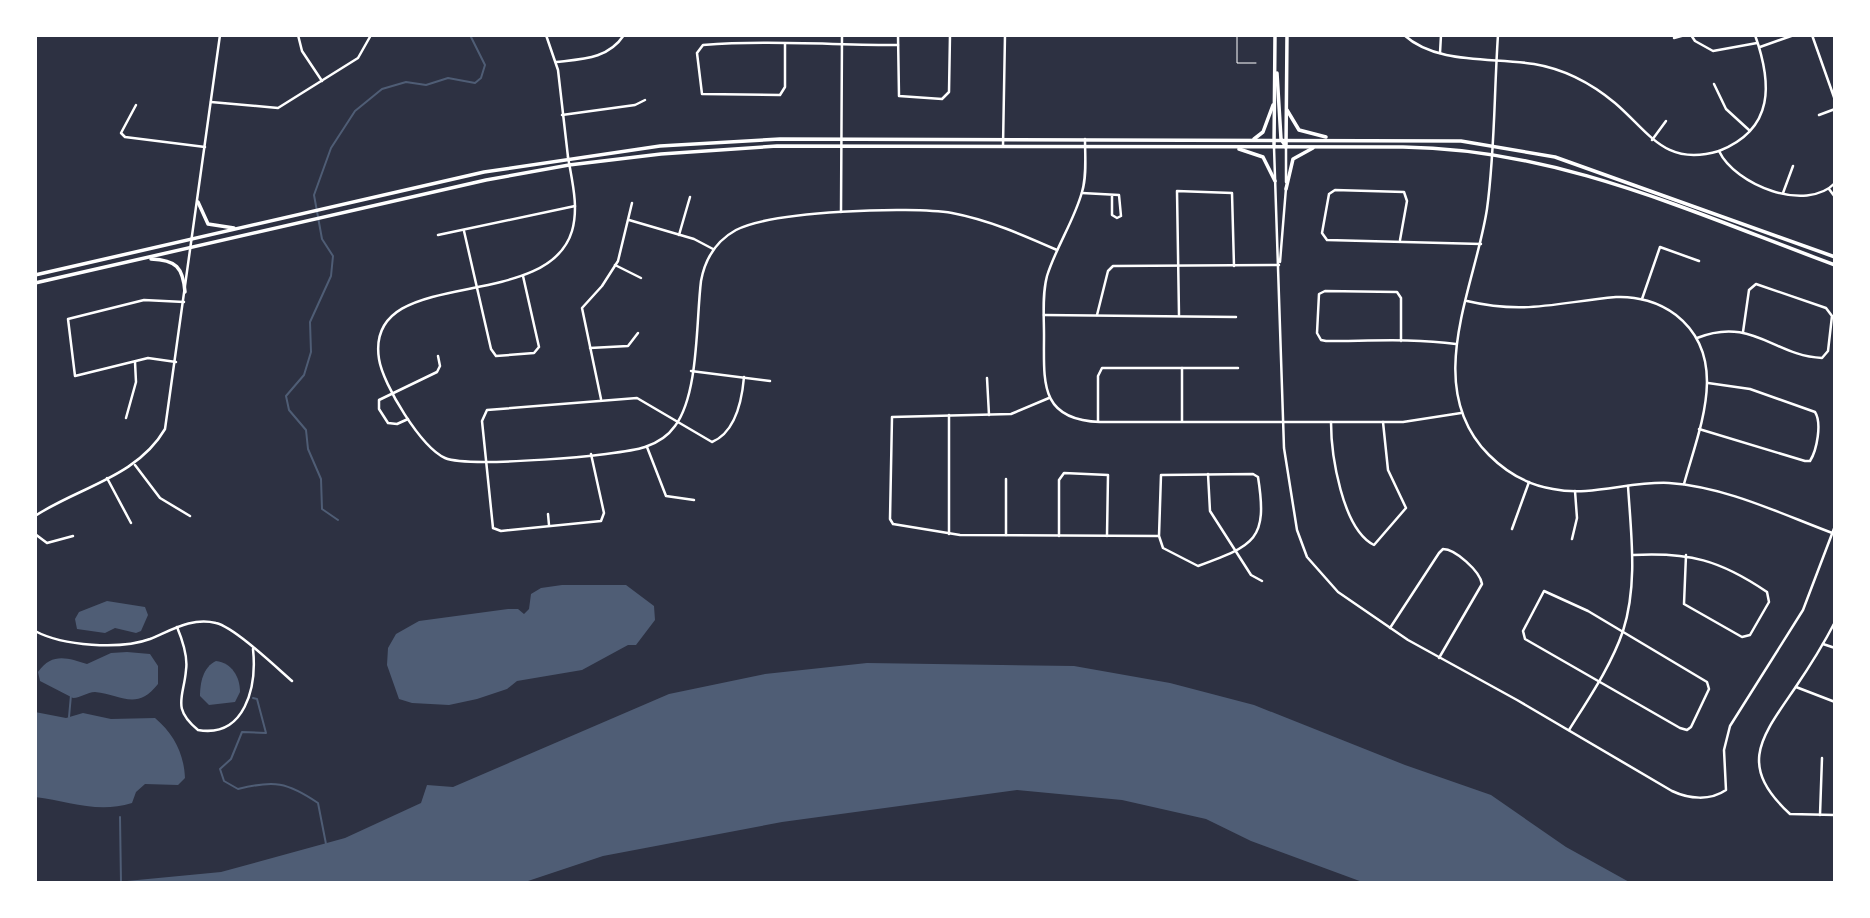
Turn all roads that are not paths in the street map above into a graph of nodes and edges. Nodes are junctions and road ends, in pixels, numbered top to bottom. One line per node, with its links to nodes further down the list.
1 (220, 35): 36 (street)
2 (298, 35): 31 (street)
3 (372, 35): 31 (street)
4 (546, 35): 29 (street)
5 (624, 35): 29 (street)
6 (842, 35): 23 (street)
7 (898, 35): 24 (street)
8 (950, 35): 24 (street)
9 (1005, 35): 45 (street)
10 (1237, 35): 30 (lane)
11 (1275, 35): 26 (main road)
12 (1287, 35): 38 (main road)
13 (1404, 35): 27 (street)
14 (1441, 35): 27 (street)
15 (1497, 35): 28 (street)
16 (1685, 35): 21 (street)
17 (1691, 35): 25 (street)
18 (1755, 35): 25 (street)
19 (1794, 35): 25 (street)
20 (1812, 35): 35 (street)
21 (1674, 38)
22 (785, 44): 22 (street); 23 (street)
23 (842, 45): 24 (street); 44 (street)
24 (898, 45)
25 (1758, 45): 43 (street)
26 (1275, 50): 33 (main road); 49 (main road)
27 (1440, 53): 28 (street)
28 (1496, 60): 51 (street); 52 (street)
29 (556, 62): 40 (street)
30 (1256, 63)
31 (322, 82): 36 (street)
32 (1714, 83): 43 (street)
33 (1275, 99): 47 (main road); 48 (main road)
34 (645, 100): 40 (street)
35 (1835, 100)
36 (212, 102): 55 (street)
37 (136, 104): 55 (street)
38 (1287, 107): 49 (main road); 50 (main road)
39 (1835, 109): 41 (street)
40 (562, 115): 63 (street)
41 (1819, 115)
42 (1666, 121): 51 (street)
43 (1750, 131): 61 (street)
44 (841, 138): 45 (main road); 53 (street); 63 (main road)
45 (1004, 139): 46 (main road); 54 (street)
46 (1085, 139): 47 (main road); 56 (street)
47 (1253, 139): 48 (main road)
48 (1274, 139): 49 (main road); 58 (main road)
49 (1284, 139): 50 (main road); 59 (main road)
50 (1335, 139): 52 (main road)
51 (1652, 141): 61 (street)
52 (1493, 145): 62 (street); 90 (main road)
53 (841, 146): 54 (main road); 64 (main road); 78 (street)
54 (1003, 146): 56 (main road)
55 (205, 147): 75 (street)
56 (1085, 147): 57 (main road); 70 (street)
57 (1234, 147): 58 (main road); 66 (main road)
58 (1274, 147): 59 (main road); 66 (street)
59 (1286, 147): 60 (main road); 68 (street)
60 (1319, 147): 62 (main road); 68 (main road)
61 (1719, 151): 71 (street)
62 (1492, 153): 86 (street); 95 (main road)
63 (568, 157): 64 (street); 80 (main road)
64 (569, 165): 77 (street); 87 (main road)
65 (1793, 166): 71 (street)
66 (1275, 181): 94 (street)
67 (1835, 183): 69 (street)
68 (1286, 189): 94 (street)
69 (1829, 189): 71 (street); 74 (street)
70 (1082, 192): 72 (street); 89 (street)
71 (1783, 193)
72 (1112, 195): 72 (street)
73 (690, 197): 83 (street)
74 (1835, 197)
75 (198, 202): 80 (main road); 84 (street)
76 (632, 202): 79 (street)
77 (575, 206): 81 (street); 99 (street)
78 (841, 212): 88 (street); 89 (street)
79 (629, 220): 83 (street); 93 (street)
80 (247, 227): 84 (main road)
81 (464, 231): 82 (street); 102 (street)
82 (438, 235)
83 (679, 235): 88 (street)
84 (193, 240): 87 (street); 98 (main road)
85 (1400, 240): 85 (street); 86 (street)
86 (1481, 244): 105 (street)
87 (192, 248): 91 (main road); 103 (street)
88 (713, 249): 122 (street)
89 (1058, 250): 108 (street)
90 (1835, 257)
91 (145, 259): 101 (main road); 103 (main road)
92 (1699, 261): 104 (street)
93 (615, 265): 100 (street); 116 (street)
94 (1279, 265): 97 (street); 138 (street)
95 (1835, 265)
96 (1179, 266): 97 (street); 97 (street); 107 (street); 109 (street)
97 (1234, 266)
98 (35, 275)
99 (523, 276): 102 (street); 102 (street)
100 (641, 278)
101 (35, 283)
102 (476, 287): 127 (street)
103 (186, 292): 106 (street)
104 (1642, 299): 105 (street); 113 (street)
105 (1467, 301): 115 (street)
106 (184, 302): 118 (street); 119 (street)
107 (1097, 315): 108 (street); 109 (street)
108 (1044, 316): 128 (street)
109 (1179, 316): 110 (street)
110 (1236, 317)
111 (1743, 332): 111 (street); 113 (street)
112 (638, 334): 116 (street)
113 (1697, 338): 126 (street)
114 (1401, 341): 114 (street); 115 (street)
115 (1456, 344): 130 (street)
116 (590, 348): 129 (street)
117 (438, 356): 127 (street)
118 (135, 362): 119 (street); 133 (street)
119 (176, 362): 145 (street)
120 (1182, 368): 121 (street); 135 (street); 136 (street)
121 (1238, 368)
122 (691, 371): 123 (street); 137 (street)
123 (744, 377): 125 (street); 137 (street)
124 (987, 378): 132 (street)
125 (770, 381)
126 (1708, 383): 141 (street); 141 (street)
127 (393, 391): 134 (street); 134 (street)
128 (1049, 398): 132 (street); 135 (street)
129 (601, 399): 137 (street); 144 (street)
130 (1461, 413): 140 (street); 149 (street)
131 (949, 415): 132 (street); 162 (street); 162 (street)
132 (989, 415)
133 (126, 418)
134 (409, 418): 144 (street)
135 (1098, 421): 136 (street)
136 (1182, 421): 138 (street)
137 (678, 422): 142 (street)
138 (1282, 422): 139 (street); 176 (street)
139 (1331, 422): 140 (street); 140 (street)
140 (1383, 422)
141 (1699, 429): 150 (street)
142 (647, 447): 143 (street); 153 (street)
143 (591, 454): 144 (street); 159 (street)
144 (486, 463): 159 (street)
145 (135, 465): 147 (street); 156 (street)
146 (1208, 474): 168 (street); 170 (street); 170 (street)
147 (107, 478): 155 (street); 157 (street)
148 (1006, 478): 165 (street)
149 (1529, 482): 152 (street); 160 (street)
150 (1684, 485): 151 (street); 163 (street)
151 (1628, 486): 152 (street); 171 (street)
152 (1575, 491): 169 (street)
153 (694, 500)
154 (548, 514): 159 (street)
155 (35, 516)
156 (190, 516)
157 (131, 523)
158 (1835, 526): 163 (street)
159 (549, 527)
160 (1512, 529)
161 (35, 534): 164 (street)
162 (949, 534): 165 (street)
163 (1834, 534): 187 (street)
164 (73, 536)
165 (1006, 536): 166 (street)
166 (1059, 536): 167 (street); 167 (street)
167 (1107, 536): 168 (street)
168 (1159, 536): 170 (street)
169 (1572, 539)
170 (1237, 551): 173 (street)
171 (1633, 555): 172 (street); 178 (street)
172 (1686, 555): 172 (street)
173 (1262, 581)
174 (1835, 622): 179 (street)
175 (177, 627): 177 (street); 181 (street); 181 (street)
176 (1390, 628): 182 (street); 182 (street)
177 (35, 631)
178 (1623, 631): 183 (street); 183 (street); 183 (street)
179 (1823, 644): 180 (street); 185 (street)
180 (1835, 648)
181 (253, 649): 184 (street)
182 (1439, 658): 187 (street)
183 (1600, 680): 187 (street)
184 (292, 681)
185 (1796, 687): 186 (street); 189 (street)
186 (1835, 702)
187 (1569, 730)
188 (1822, 758): 189 (street)
189 (1820, 815): 190 (street)
190 (1835, 815)

